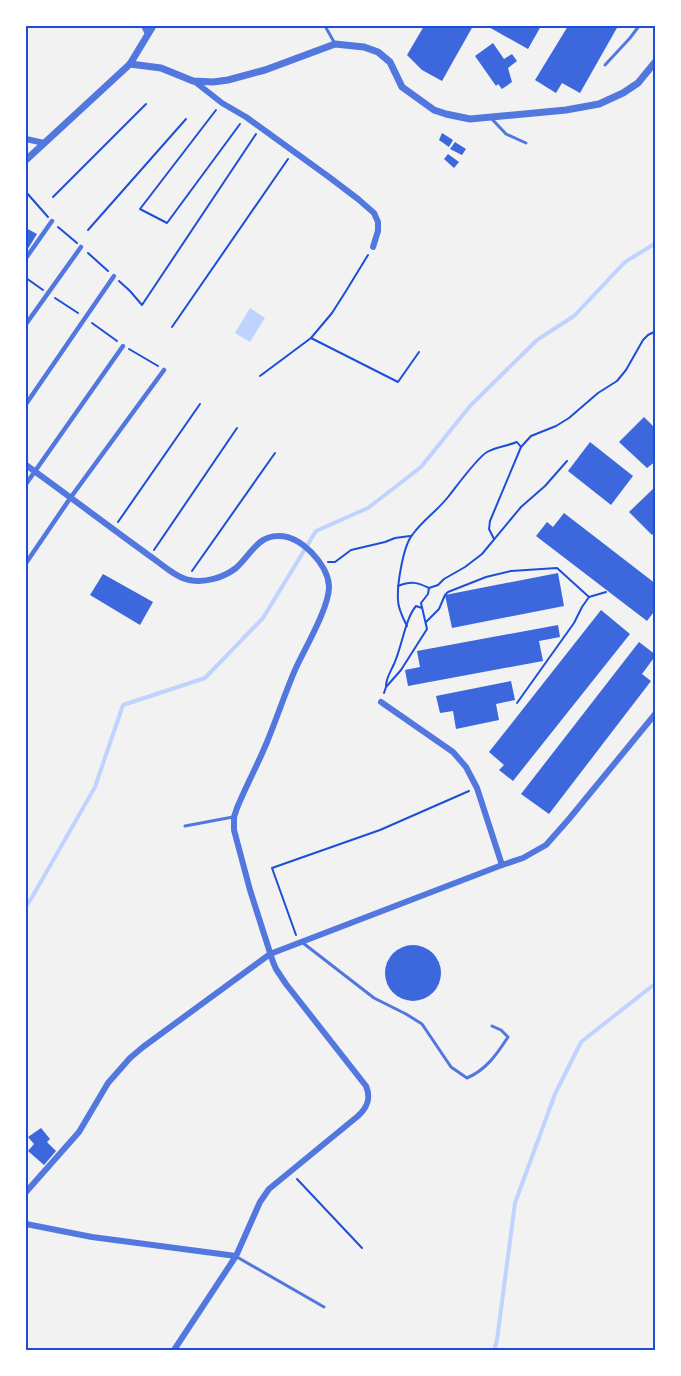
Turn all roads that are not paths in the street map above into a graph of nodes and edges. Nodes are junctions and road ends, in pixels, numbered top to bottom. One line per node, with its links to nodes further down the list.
1 (144, 26): 5 (street)
2 (153, 26): 5 (street)
3 (325, 26): 6 (lane)
4 (639, 26): 9 (lane)
5 (148, 34): 8 (street)
6 (335, 44): 10 (street); 11 (street)
7 (656, 61): 11 (street)
8 (130, 64): 10 (street); 13 (street)
9 (605, 65)
10 (193, 81): 18 (street)
11 (490, 117): 14 (lane)
12 (26, 139): 13 (street)
13 (44, 143): 15 (street)
14 (526, 144)
15 (26, 160)
16 (52, 221): 19 (street)
17 (81, 247): 21 (street)
18 (373, 247)
19 (26, 258)
20 (114, 276): 24 (street)
21 (26, 324)
22 (123, 346): 26 (street)
23 (164, 370): 28 (street)
24 (26, 404)
25 (26, 465): 26 (street)
26 (34, 471): 27 (street); 28 (street)
27 (26, 484)
28 (71, 497): 29 (street); 32 (street)
29 (26, 563)
30 (381, 702): 34 (street)
31 (656, 713): 34 (street)
32 (234, 817): 33 (lane); 36 (street)
33 (185, 826)
34 (502, 865): 35 (street)
35 (300, 942): 36 (street); 37 (lane)
36 (270, 954): 38 (street); 40 (street)
37 (492, 1026)
38 (26, 1192)
39 (26, 1224): 40 (street)
40 (236, 1256): 41 (lane); 42 (street)
41 (324, 1307)
42 (174, 1350)

